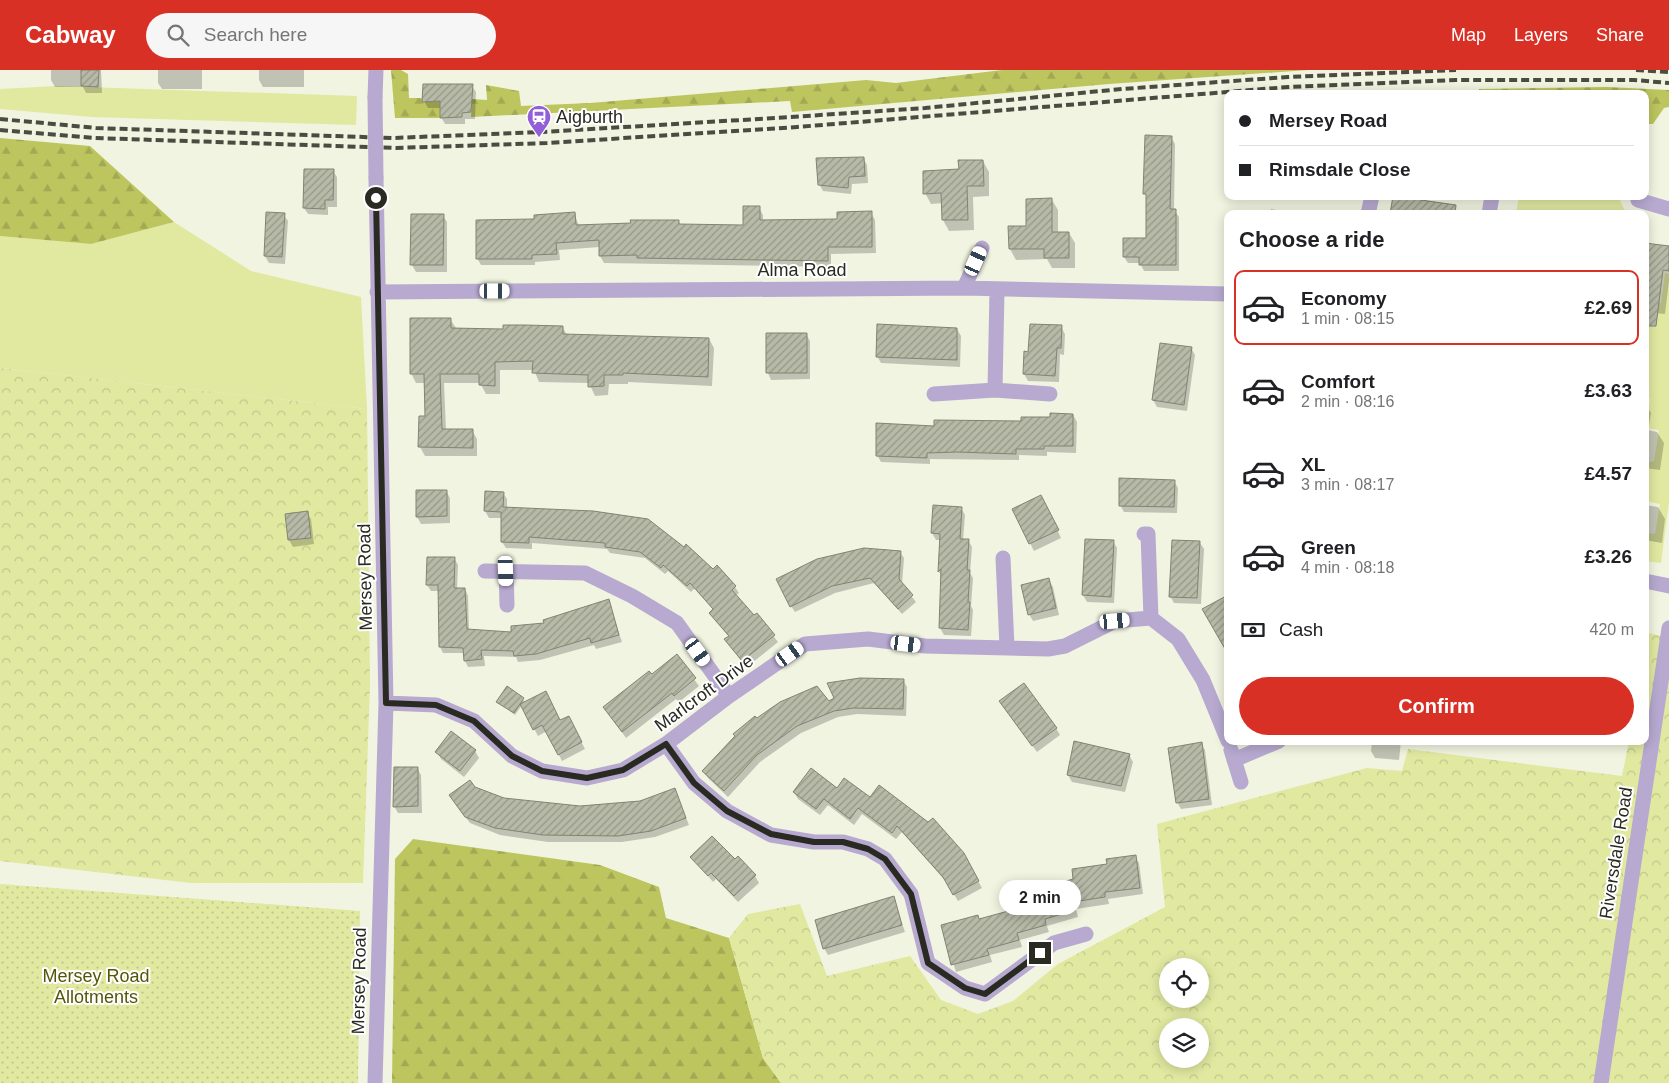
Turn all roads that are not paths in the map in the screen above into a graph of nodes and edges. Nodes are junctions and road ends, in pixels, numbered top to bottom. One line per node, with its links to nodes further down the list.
1 (376, 70): 7 (street, Mersey Road, bridge)
2 (1638, 200): 3 (street)
3 (1669, 209)
4 (982, 248): 5 (street)
5 (964, 288): 6 (street, Alma Road); 7 (street, Alma Road)
6 (997, 290): 8 (street, Alma Road); 9 (street)
7 (377, 292): 23 (street, Mersey Road)
8 (1224, 294)
9 (995, 390): 10 (street); 11 (street)
10 (934, 394)
11 (1050, 394)
12 (1144, 534): 19 (street)
13 (1004, 558): 21 (street)
14 (485, 571): 15 (street)
15 (506, 571): 18 (street); 22 (street)
16 (1649, 582): 17 (street)
17 (1669, 586)
18 (507, 605)
19 (1151, 618): 21 (street, Marlcroft Drive); 24 (street)
20 (1669, 628): 32 (street, Riversdale Road)
21 (1007, 647): 22 (street, Marlcroft Drive)
22 (729, 696): 25 (street, Marlcroft Drive)
23 (386, 703): 25 (street, Marlcroft Drive); 31 (street, Mersey Road)
24 (1224, 731)
25 (666, 744): 30 (street)
26 (1229, 745): 28 (street)
27 (1270, 745): 28 (street)
28 (1234, 760): 29 (street)
29 (1241, 782)
30 (1086, 934)
31 (375, 1083)
32 (1601, 1083)

